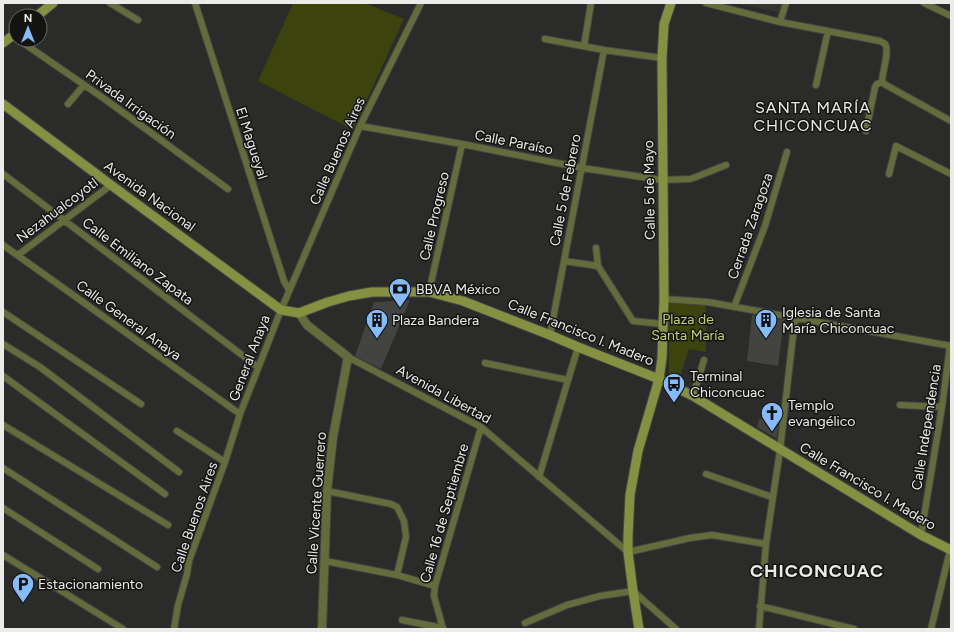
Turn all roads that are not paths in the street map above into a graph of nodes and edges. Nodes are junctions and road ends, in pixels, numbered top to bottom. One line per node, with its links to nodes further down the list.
1 (110, 3): 12 (street)
2 (195, 3): 44 (street, El Magueyal)
3 (415, 3): 10 (street)
4 (421, 3): 10 (street, Calle Buenos Aires)
5 (591, 3): 16 (street)
6 (671, 3): 19 (main road, Calle 5 de Mayo)
7 (706, 3): 13 (street)
8 (786, 3): 13 (street)
9 (924, 3): 11 (street)
10 (417, 10): 26 (street, Calle Buenos Aires)
11 (951, 16)
12 (138, 20)
13 (780, 22): 14 (street)
14 (828, 31): 20 (street); 22 (street)
15 (545, 39): 16 (street)
16 (584, 46): 18 (street)
17 (33, 48): 21 (street, Privada Irrigación)
18 (604, 50): 19 (street); 31 (street, Calle 5 de Febrero)
19 (662, 58): 35 (main road, Calle 5 de Mayo)
20 (882, 82): 25 (street); 27 (street)
21 (84, 84): 24 (street); 37 (street, Privada Irrigación)
22 (816, 86)
23 (3, 104): 36 (main road, Avenida Nacional)
24 (68, 104)
25 (951, 121)
26 (360, 126): 28 (street, Calle Paraíso); 44 (street, Calle Buenos Aires)
27 (866, 131)
28 (462, 144): 31 (street, Calle Paraíso); 45 (street, Calle Progreso)
29 (787, 152): 47 (street, Cerrada Zaragoza)
30 (726, 165): 35 (street, Calle Paraíso)
31 (582, 168): 35 (street, Calle Paraíso); 42 (street, Calle 5 de Febrero)
32 (3, 174): 38 (street, Calle Emiliano Zapata)
33 (889, 174): 34 (street)
34 (951, 174)
35 (662, 180): 46 (main road, Calle 5 de Mayo)
36 (111, 185): 38 (street, Nezahualcoyotl); 48 (main road, Avenida Nacional)
37 (228, 189)
38 (64, 220): 41 (street, Nezahualcoyotl); 60 (street, Calle Emiliano Zapata)
39 (3, 245): 41 (street, Calle General Anaya)
40 (596, 248): 43 (street)
41 (18, 255): 68 (street, Calle General Anaya)
42 (564, 261): 43 (street); 53 (street, Calle 5 de Febrero)
43 (598, 266): 52 (street)
44 (289, 290): 48 (street, Calle Buenos Aires)
45 (429, 292): 50 (main road, Calle Francisco I. Madero); 53 (main road, Calle Francisco I. Madero)
46 (664, 299): 47 (street); 52 (main road, Calle 5 de Mayo)
47 (734, 307): 51 (street)
48 (281, 310): 50 (main road); 60 (street, General Anaya)
49 (3, 312): 65 (street)
50 (299, 313): 57 (street, Avenida Libertad)
51 (795, 318): 55 (street); 72 (street)
52 (663, 324): 62 (main road, Calle 5 de Mayo)
53 (550, 335): 56 (main road, Calle Francisco I. Madero)
54 (3, 344): 75 (street)
55 (950, 346): 67 (street, Calle Independencia)
56 (578, 347): 62 (main road, Calle Francisco I. Madero); 63 (street)
57 (348, 357): 70 (street, Avenida Libertad); 78 (street, Calle Vicente Guerrero)
58 (704, 360): 64 (street)
59 (485, 363): 63 (street)
60 (258, 367): 68 (street, General Anaya)
61 (3, 376): 79 (street)
62 (659, 379): 64 (main road, Calle Francisco I. Madero); 86 (main road, Calle 5 de Mayo)
63 (568, 380): 77 (street)
64 (692, 396): 72 (main road, Calle Francisco I. Madero)
65 (141, 404)
66 (900, 405): 67 (street)
67 (942, 407): 83 (street, Calle Independencia)
68 (240, 414): 73 (street, Calle Buenos Aires)
69 (3, 425): 82 (street)
70 (481, 427): 77 (street, Avenida Libertad); 92 (street, Calle 16 de Septiembre)
71 (177, 431): 73 (street)
72 (780, 450): 80 (street); 83 (main road, Calle Francisco I. Madero)
73 (225, 462): 99 (street, Calle Buenos Aires)
74 (3, 468): 89 (street)
75 (179, 472)
76 (706, 474): 80 (street)
77 (540, 477): 86 (street, Avenida Libertad)
78 (328, 491): 88 (street, Calle Vicente Guerrero); 91 (street)
79 (165, 494)
80 (772, 498): 84 (street)
81 (3, 508): 90 (street)
82 (168, 526)
83 (921, 535): 85 (main road, Calle Francisco I. Madero)
84 (766, 544): 86 (street); 94 (street)
85 (951, 550): 105 (street)
86 (628, 552): 93 (main road, Calle 5 de Mayo)
87 (3, 555): 98 (street)
88 (325, 561): 91 (street); 100 (street, Calle Vicente Guerrero)
89 (157, 567)
90 (98, 569)
91 (397, 575): 92 (street)
92 (435, 586): 97 (street, Calle 16 de Septiembre)
93 (633, 591): 96 (street); 101 (main road, Calle 5 de Mayo); 102 (street)
94 (760, 606): 103 (street); 104 (street)
95 (402, 620): 97 (street)
96 (525, 623)
97 (443, 628)
98 (123, 629)
99 (174, 629)
100 (322, 629)
101 (639, 629)
102 (676, 629)
103 (758, 629)
104 (854, 629)
105 (931, 629)

